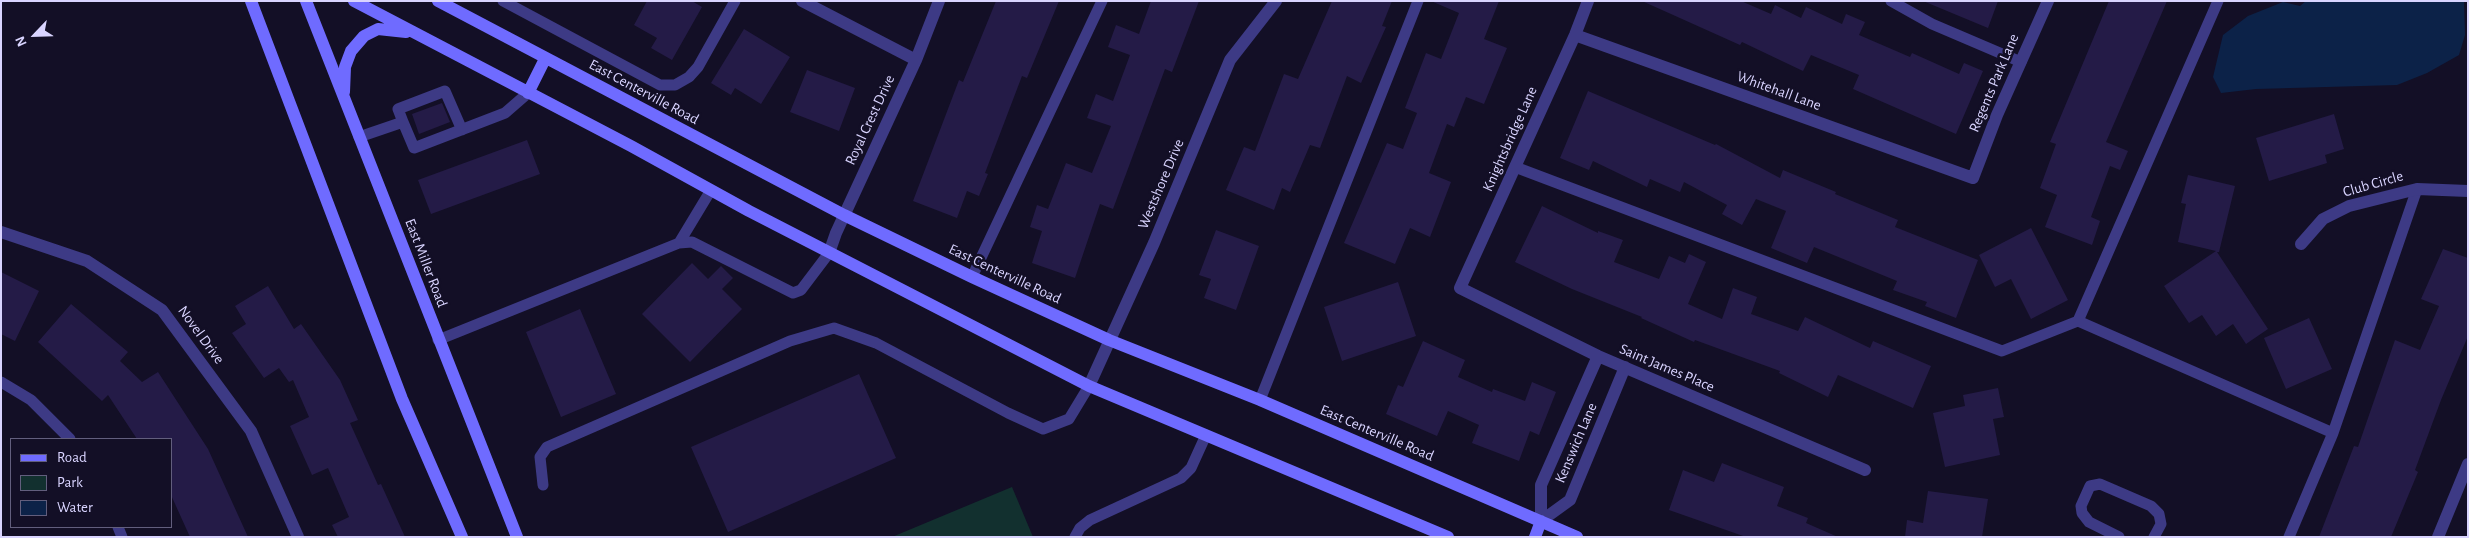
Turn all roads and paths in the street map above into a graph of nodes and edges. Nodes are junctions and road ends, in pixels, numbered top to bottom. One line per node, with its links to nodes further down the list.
1 (251, 1): 54 (main road)
2 (306, 1): 22 (main road, East Miller Road)
3 (354, 1): 16 (main road)
4 (438, 1): 18 (main road, East Centerville Road)
5 (503, 1): 6 (lane)
6 (735, 1)
7 (802, 1): 19 (street)
8 (938, 1): 19 (street, Royal Crest Drive)
9 (1102, 1): 36 (lane)
10 (1276, 1): 40 (street, Westshore Drive)
11 (1418, 1): 45 (lane)
12 (1588, 1): 17 (street, Knightsbridge Lane)
13 (2048, 1): 20 (street, Regents Park Lane)
14 (2218, 1): 38 (lane)
15 (1893, 2): 20 (lane)
16 (413, 32): 21 (main road); 22 (main road)
17 (1574, 35): 26 (street, Knightsbridge Lane); 27 (street, Whitehall Lane)
18 (545, 58): 21 (main road); 31 (main road, East Centerville Road)
19 (916, 60): 31 (street, Royal Crest Drive)
20 (2021, 62): 27 (street, Regents Park Lane)
21 (528, 93): 24 (lane); 29 (main road)
22 (343, 97): 25 (main road, East Miller Road)
23 (404, 122): 24 (lane); 24 (lane); 25 (lane)
24 (462, 130)
25 (359, 137): 39 (main road, East Miller Road)
26 (1515, 167): 37 (street, Knightsbridge Lane); 38 (lane)
27 (1973, 178)
28 (2417, 189): 30 (street, Club Circle); 34 (street, Club Circle); 46 (lane)
29 (711, 190): 33 (lane); 35 (main road)
30 (2468, 191)
31 (844, 214): 35 (street, Royal Crest Drive); 36 (main road, East Centerville Road)
32 (1, 232): 53 (street, Novel Drive)
33 (679, 243): 35 (lane); 39 (lane)
34 (2301, 244)
35 (829, 252): 44 (main road)
36 (972, 277): 40 (main road, East Centerville Road)
37 (1460, 288): 41 (street, Saint James Place)
38 (2078, 321): 46 (lane)
39 (438, 340): 55 (main road, East Miller Road)
40 (1109, 340): 44 (street, Westshore Drive); 45 (main road, East Centerville Road)
41 (1598, 356): 42 (street, Saint James Place); 52 (street, Kenswich Lane)
42 (1625, 368): 50 (street, Saint James Place); 52 (street, Kenswich Lane)
43 (1, 382): 48 (lane)
44 (1089, 386): 47 (main road); 51 (lane)
45 (1260, 400): 52 (main road, East Centerville Road)
46 (2332, 433): 62 (lane)
47 (1206, 436): 56 (lane); 57 (main road)
48 (69, 438)
49 (2468, 464): 63 (street)
50 (1865, 470)
51 (543, 485)
52 (1541, 522): 58 (main road); 59 (main road, East Centerville Road)
53 (298, 537)
54 (462, 537)
55 (517, 537)
56 (1075, 537)
57 (1448, 537)
58 (1535, 537)
59 (1577, 537)
60 (2119, 537): 61 (lane)
61 (2154, 537)
62 (2289, 537)
63 (2438, 537)

